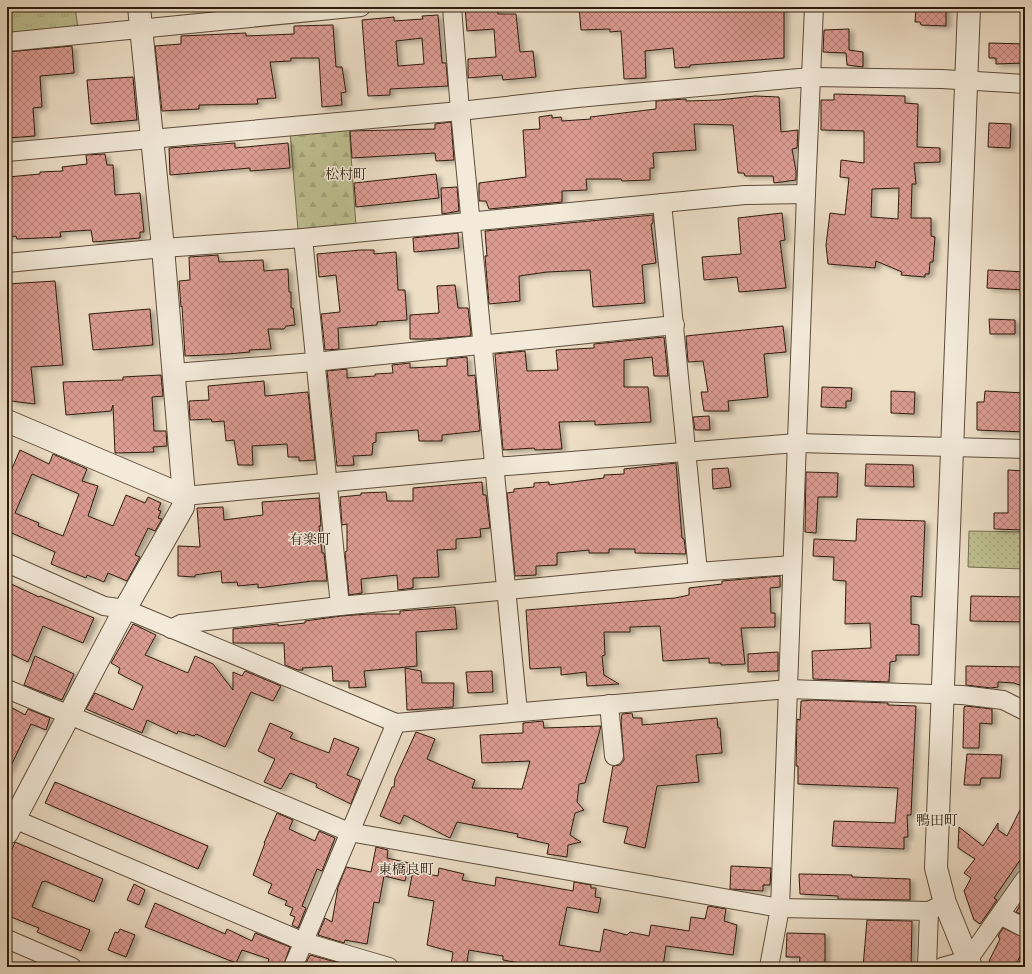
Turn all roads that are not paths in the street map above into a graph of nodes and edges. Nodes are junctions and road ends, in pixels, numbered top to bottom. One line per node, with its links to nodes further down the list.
1 (361, 7): 5 (street)
2 (452, 7): 10 (street)
3 (814, 7): 7 (street)
4 (969, 7): 8 (street)
5 (140, 17): 6 (street); 11 (street)
6 (7, 42)
7 (811, 77): 8 (street); 10 (street); 13 (street)
8 (967, 81): 9 (street); 25 (street)
9 (1025, 84)
10 (460, 111): 11 (street); 15 (street)
11 (152, 139): 12 (street); 17 (street)
12 (7, 152)
13 (806, 194): 14 (street); 24 (street)
14 (662, 203): 15 (street); 19 (street)
15 (470, 221): 16 (street); 20 (street)
16 (302, 238): 17 (street); 21 (street)
17 (163, 248): 18 (street); 22 (street)
18 (7, 263)
19 (675, 325): 20 (street); 27 (street)
20 (483, 343): 21 (street); 28 (street)
21 (314, 362): 22 (street); 29 (street)
22 (174, 373): 30 (street)
23 (7, 421): 30 (street)
24 (797, 443): 25 (street); 27 (street); 32 (street)
25 (953, 447): 26 (street); 40 (street)
26 (1025, 450)
27 (688, 452): 28 (street); 33 (street)
28 (495, 467): 29 (street); 34 (street)
29 (328, 483): 30 (street); 35 (street)
30 (184, 496): 36 (street)
31 (7, 563): 36 (street)
32 (792, 565): 33 (street); 39 (street)
33 (698, 572): 34 (street)
34 (507, 592): 35 (street); 43 (street)
35 (340, 606): 37 (street)
36 (125, 609): 37 (street); 44 (street)
37 (171, 629): 45 (street)
38 (7, 689): 44 (street)
39 (788, 689): 40 (street); 41 (street); 51 (street)
40 (942, 694): 42 (street); 50 (street)
41 (609, 704): 43 (street); 46 (street)
42 (1025, 711)
43 (518, 712): 45 (street)
44 (69, 715): 47 (street); 48 (street)
45 (396, 723): 48 (street)
46 (614, 756)
47 (10, 823): 55 (street)
48 (349, 832): 51 (street); 55 (street)
49 (1025, 879): 52 (street)
50 (937, 907): 51 (street); 56 (street); 61 (street)
51 (780, 908): 60 (street)
52 (1000, 916): 53 (street); 56 (street)
53 (1025, 928)
54 (7, 939): 57 (street)
55 (304, 942): 58 (street); 59 (street)
56 (970, 963): 62 (street)
57 (72, 967)
58 (293, 967)
59 (389, 967)
60 (769, 967)
61 (927, 967)
62 (942, 967)

